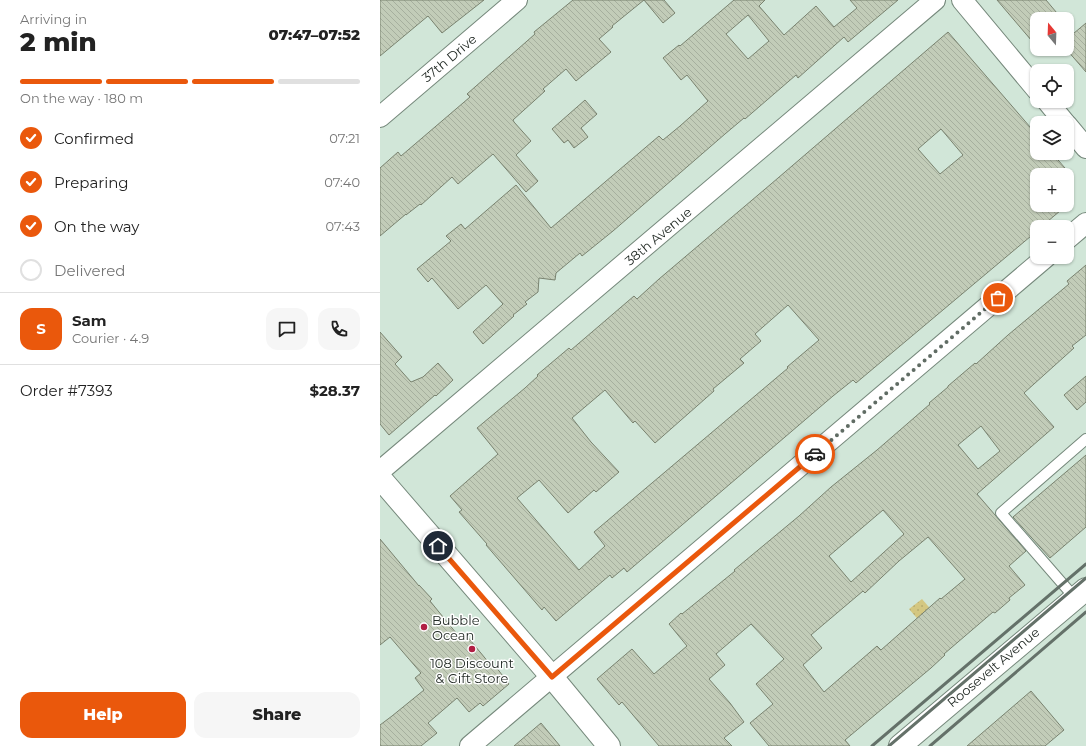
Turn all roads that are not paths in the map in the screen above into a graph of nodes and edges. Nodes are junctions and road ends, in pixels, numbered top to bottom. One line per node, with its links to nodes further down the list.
1 (518, 0): 7 (street, 37th Drive)
2 (935, 0): 14 (street, 38th Avenue)
3 (962, 0): 4 (street)
4 (1030, 82)
5 (1052, 108): 6 (street)
6 (1059, 116)
7 (380, 117)
8 (1074, 133): 9 (street)
9 (1086, 148)
10 (1086, 223): 11 (street)
11 (1074, 233)
12 (1038, 264): 17 (street)
13 (1086, 439): 16 (lane)
14 (380, 471)
15 (380, 478): 17 (main road)
16 (1081, 593): 20 (main road, Roosevelt Avenue)
17 (552, 677): 18 (street); 19 (main road)
18 (470, 746)
19 (609, 746)
20 (900, 746)

